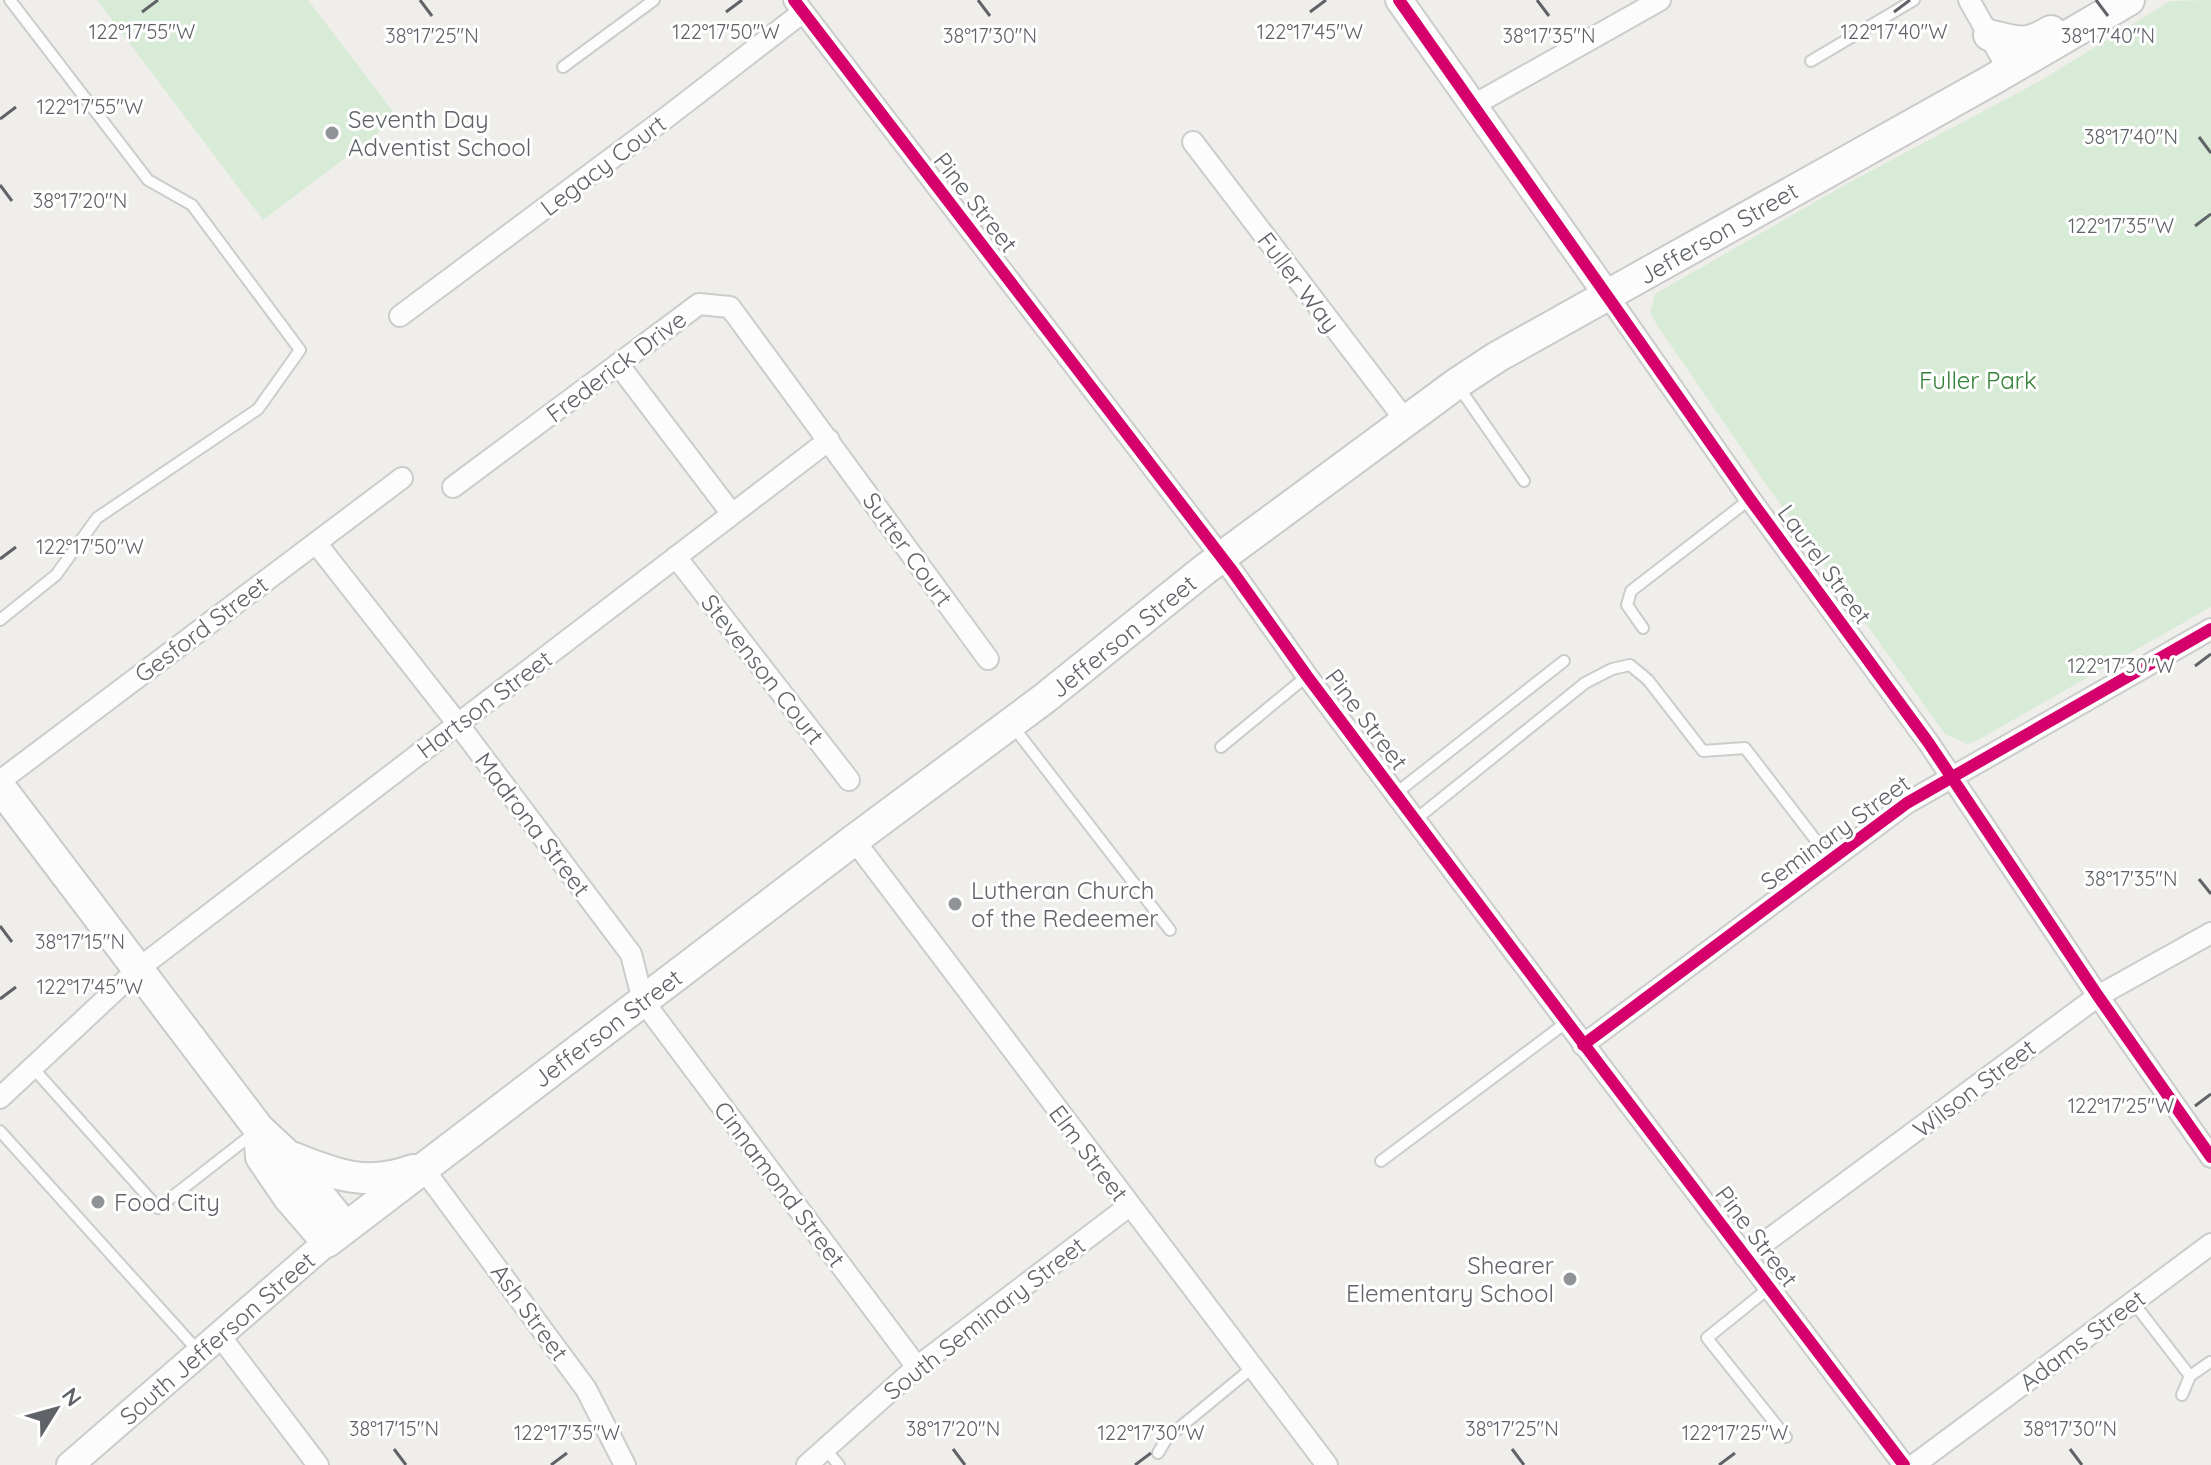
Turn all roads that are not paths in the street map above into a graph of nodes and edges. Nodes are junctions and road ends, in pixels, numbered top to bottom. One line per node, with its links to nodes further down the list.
1 (10, 0): 29 (lane)
2 (654, 0): 11 (lane)
3 (1399, 0): 13 (street, Laurel Street)
4 (1660, 0): 13 (street)
5 (1914, 0): 10 (lane)
6 (1969, 0): 9 (street)
7 (798, 6): 16 (street, Legacy Court); 28 (street, Pine Street)
8 (2118, 6): 9 (main road); 12 (main road, Jefferson Street)
9 (1989, 35): 12 (street)
10 (1811, 61)
11 (563, 67)
12 (2008, 69): 15 (main road, Jefferson Street)
13 (1472, 106): 15 (street, Laurel Street)
14 (1193, 142): 19 (street, Fuller Way)
15 (1608, 296): 18 (main road, Jefferson Street); 24 (street, Laurel Street)
16 (400, 316)
17 (618, 364): 20 (street, Frederick Drive); 23 (street, Frederick Drive); 25 (street)
18 (1456, 384): 19 (main road, Jefferson Street); 22 (lane)
19 (1406, 421): 28 (main road, Jefferson Street)
20 (829, 440): 25 (street, Hartson Street); 32 (street, Sutter Court)
21 (402, 478): 26 (street, Gesford Street)
22 (1524, 481)
23 (453, 487)
24 (1750, 499): 30 (lane); 38 (street, Laurel Street)
25 (732, 514): 27 (street, Hartson Street)
26 (316, 543): 36 (street, Madrona Street); 40 (street, Gesford Street)
27 (676, 557): 36 (street, Hartson Street); 39 (street, Stevenson Court)
28 (1222, 559): 34 (street, Pine Street); 35 (main road, Jefferson Street)
29 (0, 620)
30 (1643, 628)
31 (2211, 629): 38 (street, Seminary Street)
32 (988, 659)
33 (1564, 661): 42 (lane)
34 (1307, 676): 37 (lane); 42 (street, Pine Street)
35 (1011, 723): 44 (main road, Jefferson Street); 46 (lane)
36 (458, 724): 48 (street, Hartson Street); 50 (street, Madrona Street)
37 (1221, 747)
38 (1952, 779): 45 (street, Seminary Street); 49 (street, Laurel Street)
39 (849, 780)
40 (0, 781)
41 (0, 787): 48 (main road)
42 (1395, 794): 43 (street, Pine Street)
43 (1415, 820): 45 (lane); 51 (street, Pine Street)
44 (854, 840): 50 (main road, Jefferson Street); 61 (street, Elm Street)
45 (1831, 860): 52 (street, Seminary Street)
46 (1170, 930)
47 (2211, 933): 49 (street, Wilson Street)
48 (138, 969): 53 (street, Hartson Street); 55 (main road)
49 (2098, 996): 58 (street, Laurel Street); 64 (street, Wilson Street)
50 (643, 1001): 60 (main road, Jefferson Street); 69 (street, Cinnamond Street)
51 (1567, 1022): 52 (street, Pine Street); 59 (lane)
52 (1583, 1045): 64 (street, Pine Street)
53 (33, 1068): 54 (street, Hartson Street); 55 (lane)
54 (0, 1098)
55 (259, 1129): 57 (main road); 62 (main road)
56 (0, 1131): 67 (lane)
57 (288, 1156): 60 (main road); 62 (main road)
58 (2211, 1157)
59 (1381, 1161)
60 (422, 1167): 62 (main road, Jefferson Street); 78 (street, Ash Street)
61 (1129, 1206): 69 (street, South Seminary Street); 70 (street, Elm Street)
62 (336, 1234): 67 (street, South Jefferson Street)
63 (2211, 1244): 66 (street, Adams Street)
64 (1745, 1257): 65 (street, Pine Street)
65 (1769, 1288): 73 (lane); 82 (street, Pine Street)
66 (2133, 1302): 71 (lane); 83 (street, Adams Street)
67 (210, 1345): 76 (street, South Jefferson Street); 77 (street)
68 (2210, 1362): 71 (lane)
69 (917, 1367): 74 (street, South Seminary Street)
70 (1252, 1368): 75 (lane); 81 (street, Elm Street)
71 (2190, 1376): 72 (lane)
72 (2182, 1395)
73 (1786, 1437)
74 (825, 1449): 79 (street, South Seminary Street); 80 (lane)
75 (1158, 1453)
76 (70, 1465)
77 (318, 1465)
78 (625, 1465)
79 (807, 1465)
80 (839, 1465)
81 (1327, 1465)
82 (1904, 1465)
83 (1914, 1465)

